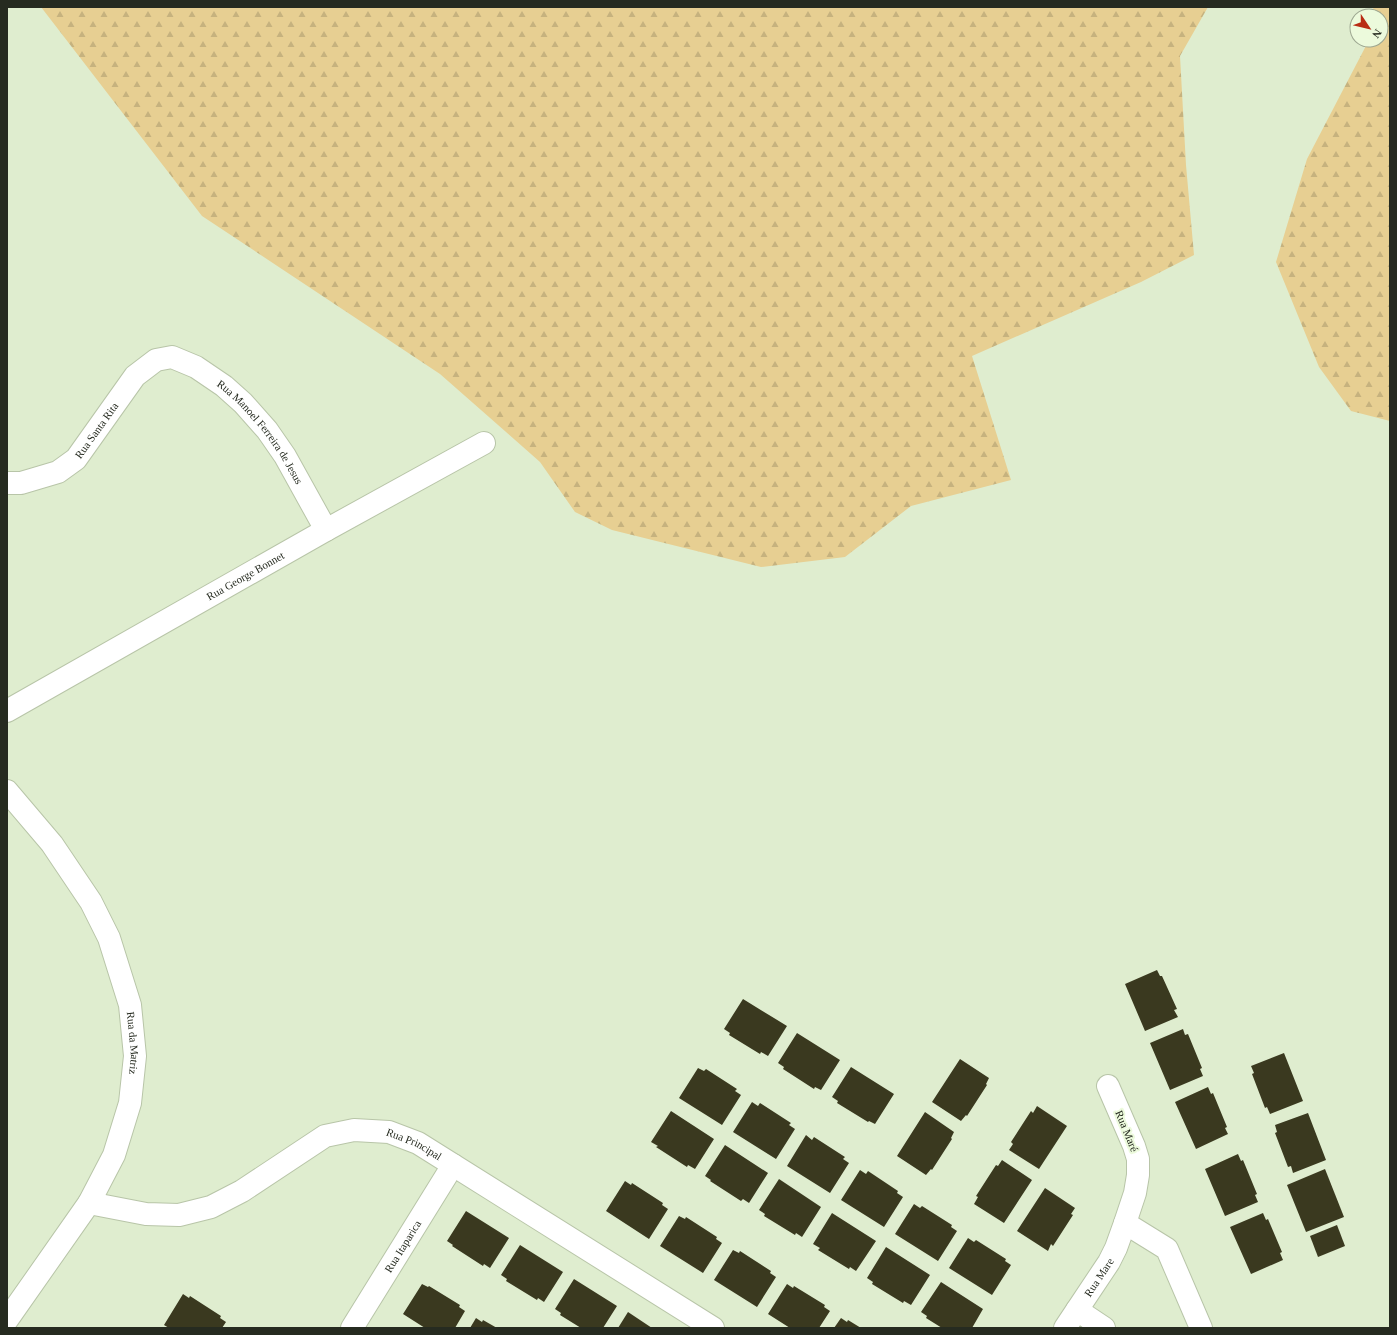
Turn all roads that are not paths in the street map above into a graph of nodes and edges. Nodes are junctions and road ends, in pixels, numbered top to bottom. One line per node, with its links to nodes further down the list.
1 (172, 357): 3 (street, Rua Santa Rita); 4 (street, Rua Manoel Ferreira de Jesus)
2 (484, 443): 4 (street, Rua George Bonnet)
3 (7, 483)
4 (326, 530): 5 (street, Rua George Bonnet)
5 (7, 711)
6 (7, 791): 9 (street, Rua da Matriz)
7 (1108, 1086): 10 (street, Rua Maré)
8 (453, 1165): 9 (street, Rua Principal); 13 (street, Rua Itaparica); 14 (street, Rua Principal)
9 (89, 1203): 12 (street, Rua da Matriz)
10 (1126, 1223): 11 (street, Rua Mare); 16 (street)
11 (1071, 1319): 15 (street)
12 (7, 1320)
13 (352, 1328)
14 (713, 1328)
15 (1104, 1328)
16 (1201, 1328)

